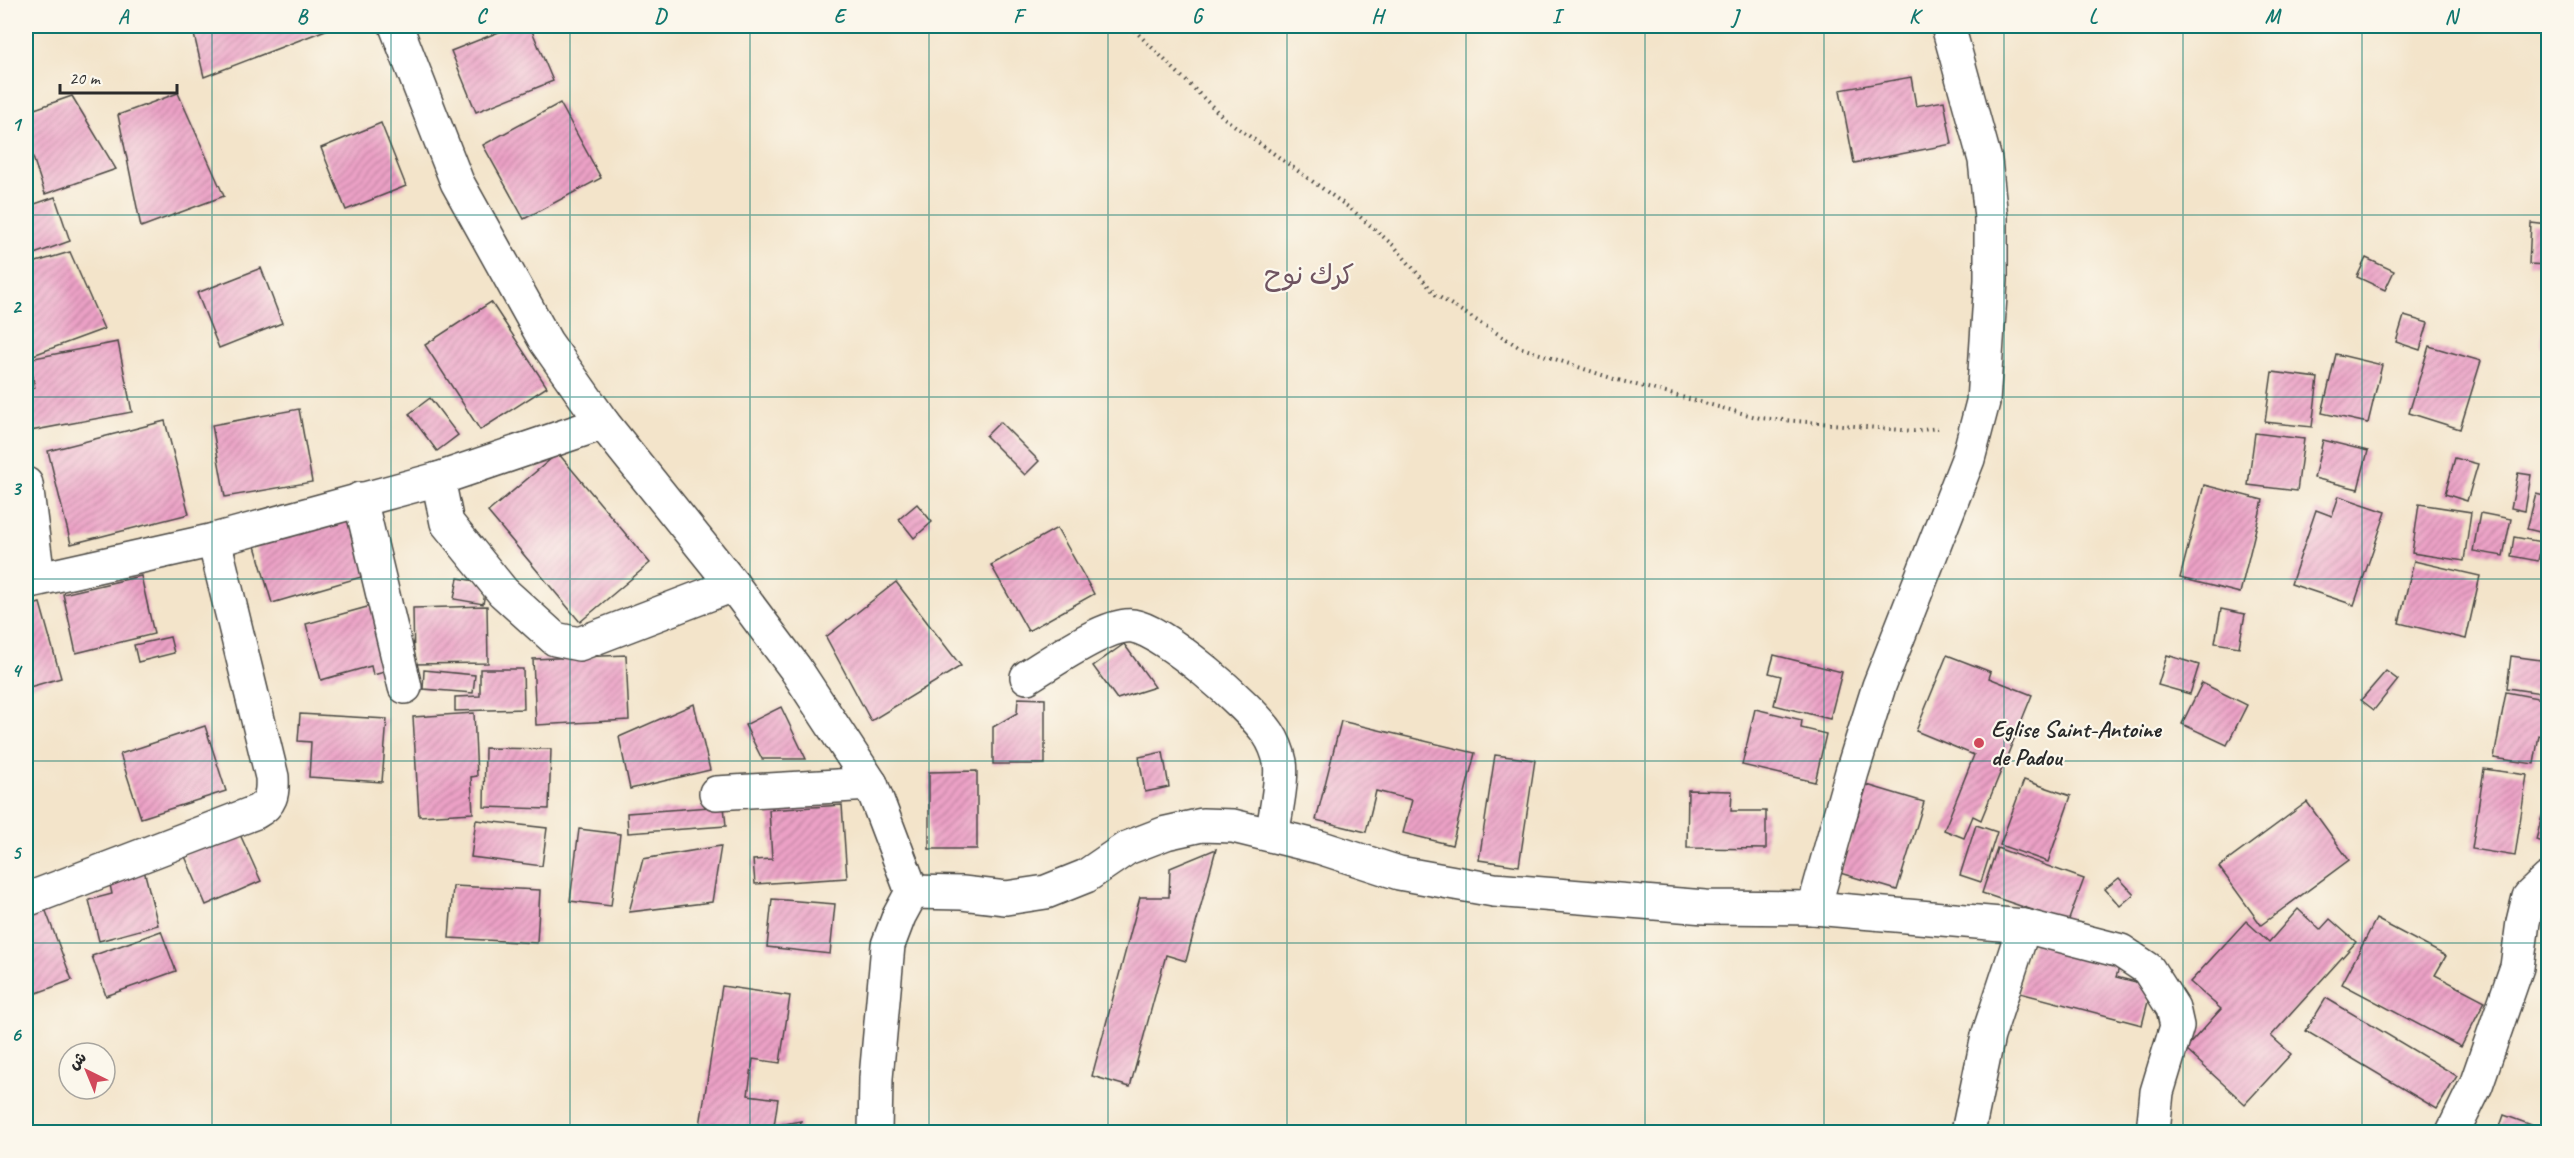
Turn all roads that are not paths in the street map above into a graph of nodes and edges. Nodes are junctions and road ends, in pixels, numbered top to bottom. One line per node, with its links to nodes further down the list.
1 (396, 26): 3 (street)
2 (1948, 26): 18 (street)
3 (603, 423): 4 (street); 9 (street)
4 (438, 479): 6 (street); 9 (street)
5 (26, 484): 8 (street)
6 (360, 499): 7 (street); 11 (street)
7 (214, 540): 8 (street); 17 (street)
8 (32, 580)
9 (733, 585): 12 (street)
10 (1027, 677): 14 (street)
11 (405, 687)
12 (871, 784): 13 (street); 16 (street)
13 (716, 794)
14 (1272, 835): 16 (street); 18 (street)
15 (2548, 879): 23 (street)
16 (912, 892): 20 (street)
17 (26, 900)
18 (1814, 908): 19 (street)
19 (2024, 926): 21 (street); 22 (street)
20 (875, 1132)
21 (1968, 1132)
22 (2153, 1132)
23 (2453, 1132)

